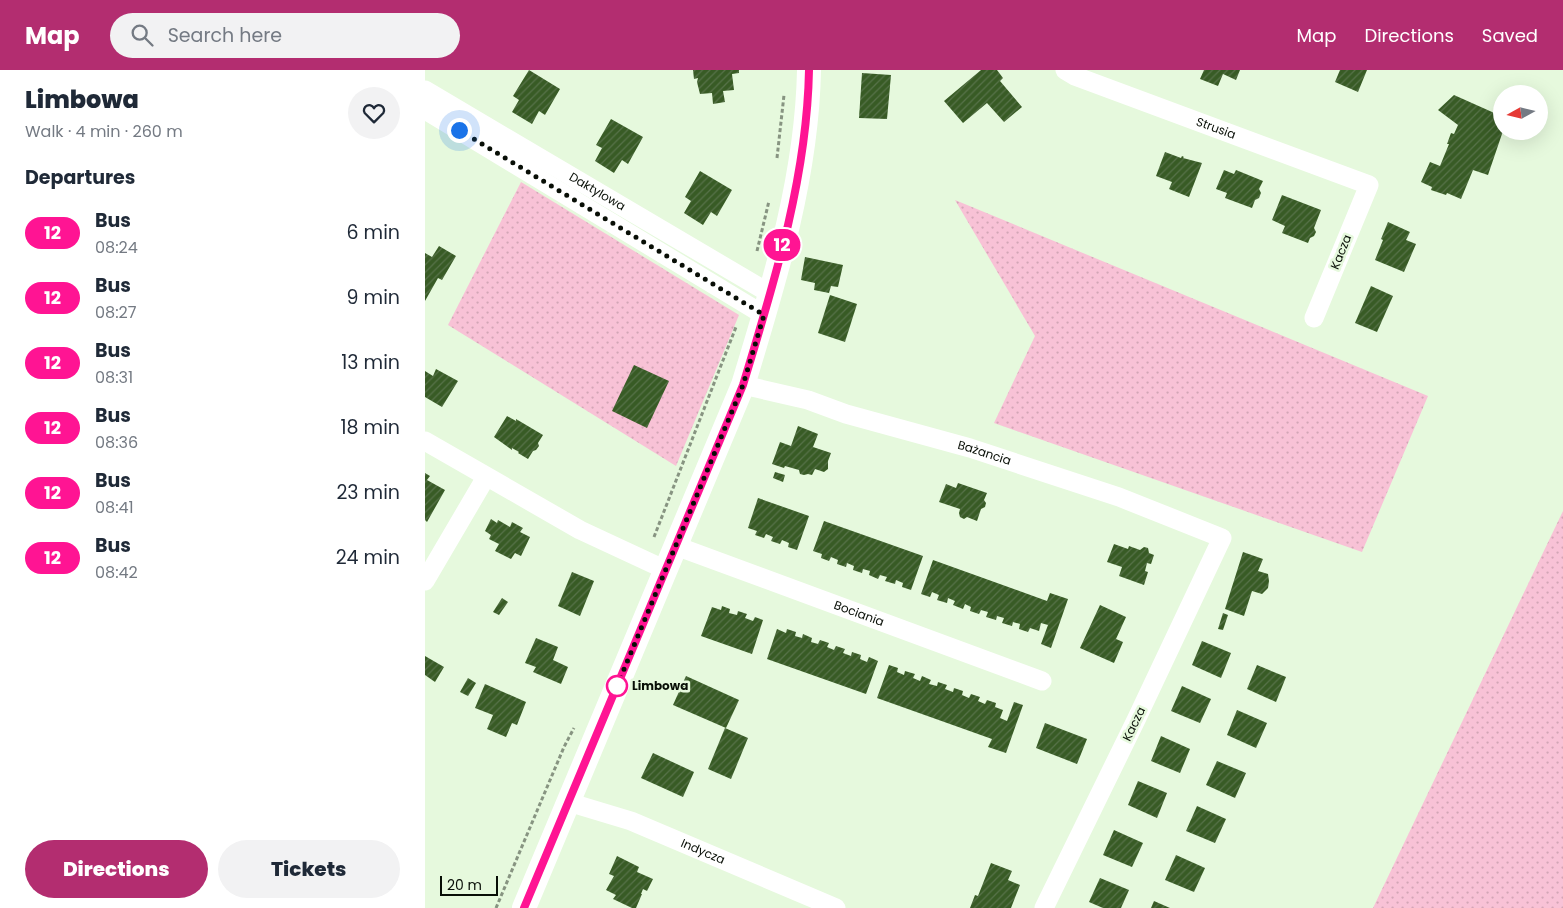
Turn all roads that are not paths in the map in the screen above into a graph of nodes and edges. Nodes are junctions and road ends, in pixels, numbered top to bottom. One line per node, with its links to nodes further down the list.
1 (809, 70): 6 (street)
2 (1065, 70): 5 (street, Strusia)
3 (425, 90): 6 (street, Daktylowa)
4 (425, 110): 6 (street)
5 (1369, 185): 7 (street, Kacza)
6 (757, 298): 8 (street)
7 (1314, 318)
8 (743, 385): 11 (street, Bażancia); 12 (street)
9 (425, 441): 10 (street)
10 (486, 477): 13 (street); 14 (street)
11 (1222, 538): 19 (street, Kacza)
12 (676, 546): 13 (street); 15 (street, Bociania)
13 (655, 565): 16 (street)
14 (425, 581)
15 (1042, 681)
16 (568, 802): 17 (street); 18 (street, Indycza)
17 (524, 908)
18 (836, 908)
19 (1044, 908)

